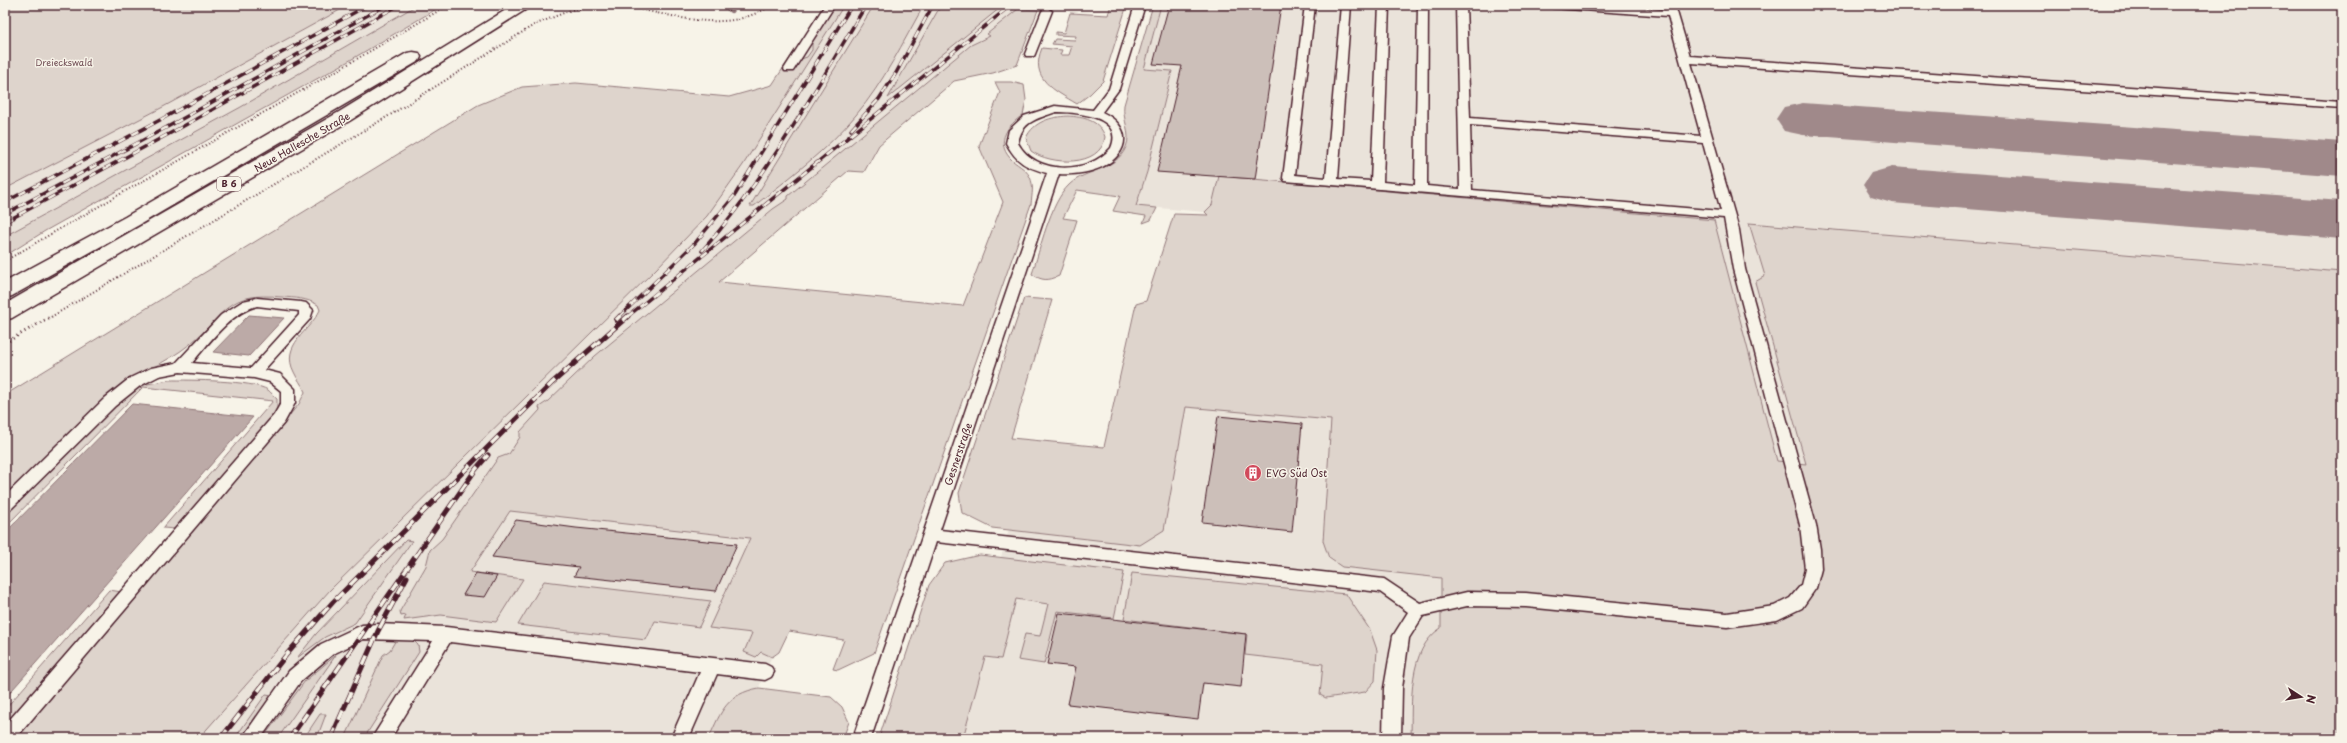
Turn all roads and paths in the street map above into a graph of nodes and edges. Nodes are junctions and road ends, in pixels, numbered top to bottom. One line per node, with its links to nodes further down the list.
1 (448, 5): 29 (path)
2 (497, 5): 30 (main road, Neue Hallesche Straße / B 6)
3 (525, 5): 31 (main road, Neue Hallesche Straße / B 6)
4 (609, 5): 5 (path); 32 (path)
5 (773, 5)
6 (830, 5): 18 (lane)
7 (1140, 5): 20 (lane)
8 (1310, 5): 24 (lane)
9 (1346, 5): 24 (lane)
10 (1384, 5): 25 (lane)
11 (1423, 5): 26 (lane)
12 (1461, 5): 21 (lane)
13 (1553, 5): 14 (lane)
14 (1672, 9): 17 (lane)
15 (1047, 11): 16 (lane)
16 (1030, 54)
17 (1685, 59): 19 (lane); 22 (lane)
18 (789, 69)
19 (2342, 105)
20 (1096, 113): 23 (lane); 23 (lane)
21 (1464, 121): 22 (lane); 27 (lane)
22 (1708, 140): 28 (lane)
23 (1054, 171): 36 (lane, Gesnerstraße)
24 (1332, 182): 25 (lane)
25 (1377, 186): 26 (lane)
26 (1421, 189): 27 (lane)
27 (1466, 193): 28 (lane)
28 (1729, 216): 37 (lane)
29 (5, 261)
30 (5, 291)
31 (5, 313)
32 (5, 343)
33 (180, 367): 34 (lane); 34 (lane); 35 (lane)
34 (254, 373): 41 (lane)
35 (5, 506)
36 (930, 535): 37 (lane); 45 (lane, Gesnerstraße)
37 (1418, 610): 46 (lane)
38 (446, 634): 39 (lane); 42 (lane); 43 (lane)
39 (711, 667): 40 (lane); 44 (lane)
40 (766, 672)
41 (5, 738)
42 (251, 738)
43 (381, 738)
44 (680, 738)
45 (862, 738)
46 (1392, 738)

